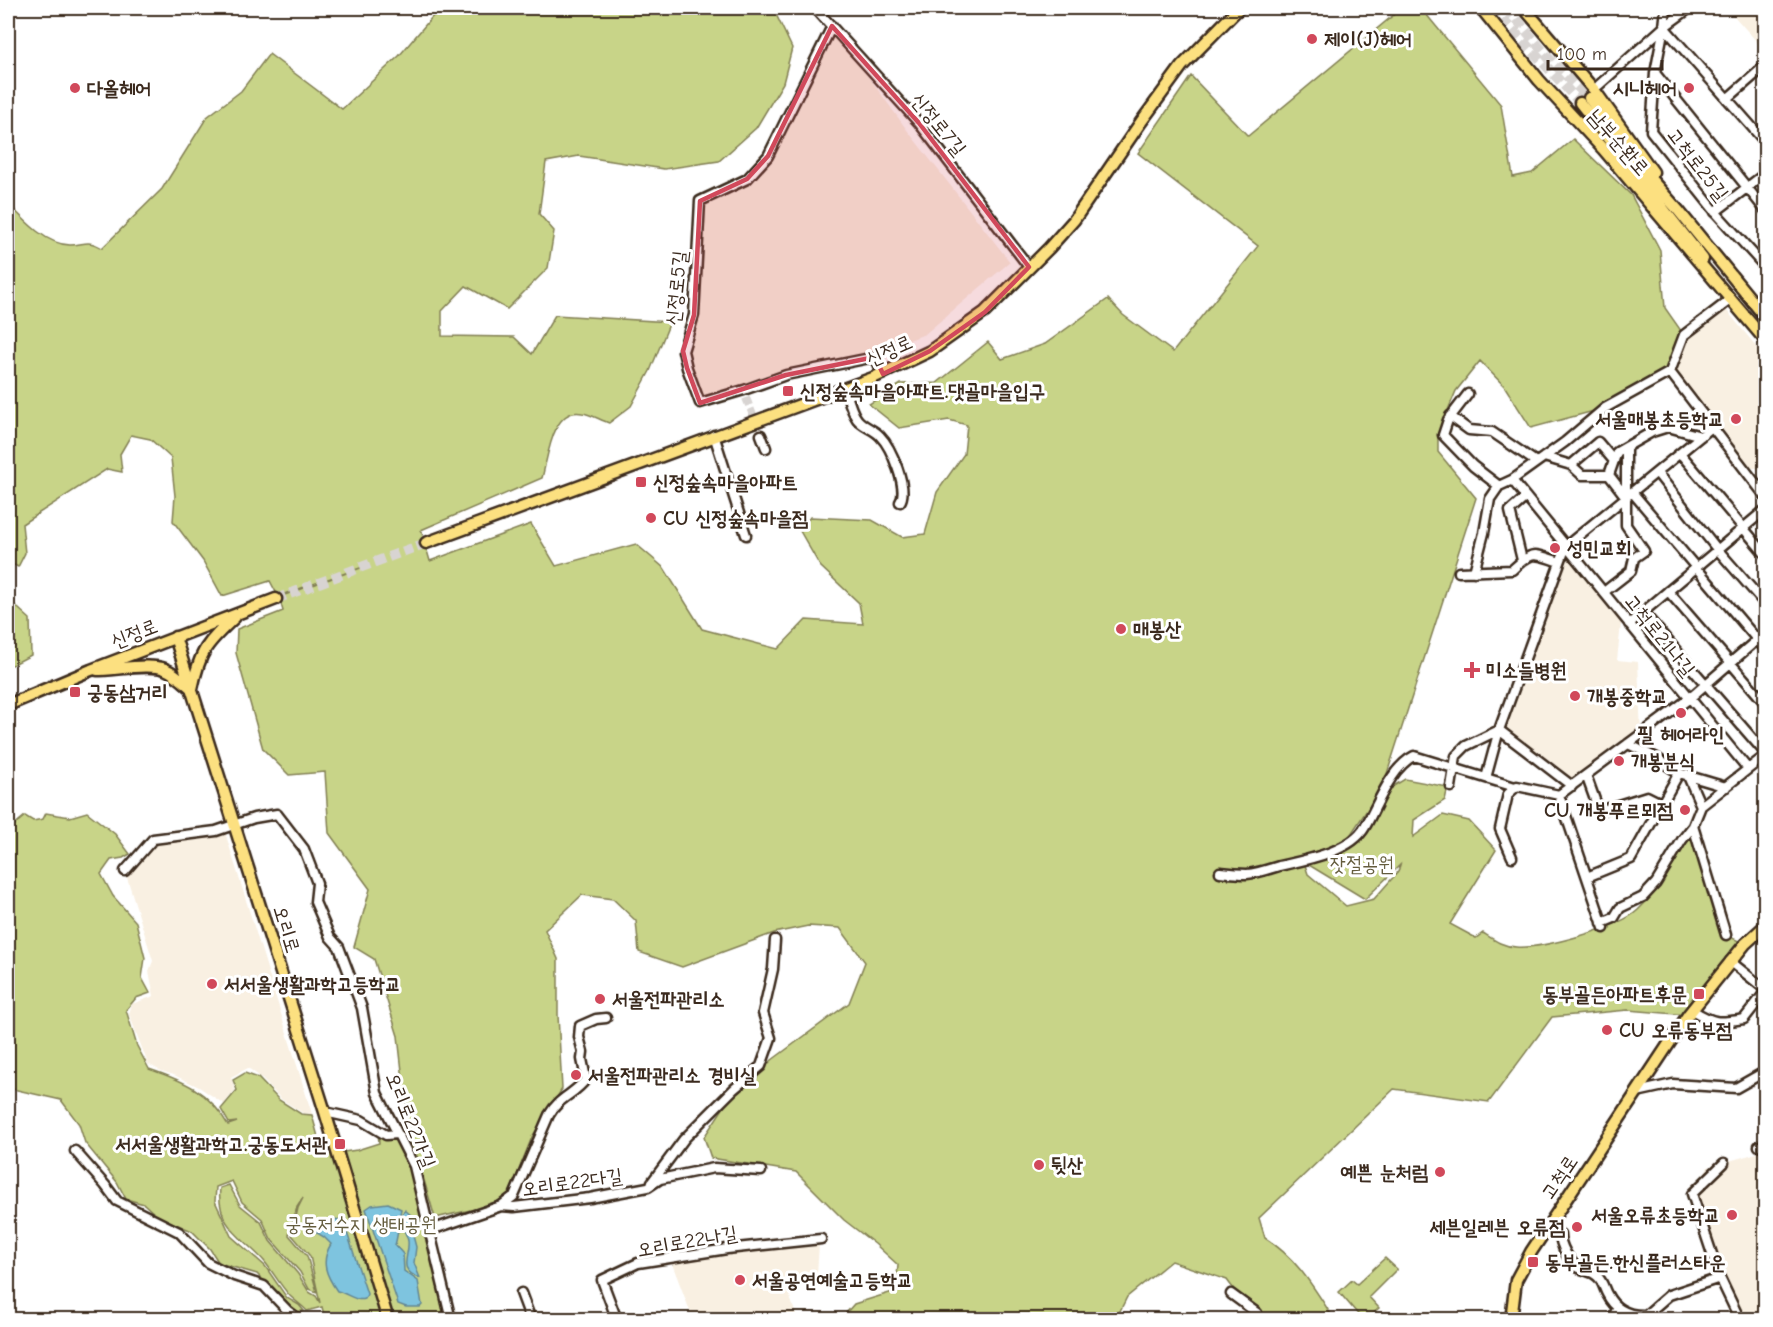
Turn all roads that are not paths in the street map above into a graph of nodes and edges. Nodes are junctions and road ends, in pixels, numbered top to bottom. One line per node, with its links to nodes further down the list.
1 (815, 8): 7 (street, 신정로7길)
2 (1239, 8): 19 (main road, 신정로)
3 (1481, 8): 21 (main road, 남부순환로)
4 (1524, 8): 16 (main road, 남부순환로)
5 (1666, 8): 8 (street, 고척로25길)
6 (1690, 8): 8 (street)
7 (832, 26): 19 (street, 신정로7길); 25 (street, 신정로5길)
8 (1665, 27): 10 (street, 고척로25길); 11 (street); 12 (street)
9 (1766, 65): 12 (street)
10 (1655, 73): 15 (street); 18 (street, 고척로25길)
11 (1599, 85)
12 (1727, 99): 13 (street)
13 (1766, 143)
14 (1766, 173): 15 (street)
15 (1746, 188): 17 (street); 18 (street)
16 (1678, 210): 21 (main road, 남부순환로); 22 (main road, 남부순환로)
17 (1766, 211)
18 (1715, 212): 20 (street, 고척로25길)
19 (1029, 267): 25 (main road, 신정로)
20 (1766, 268)
21 (1731, 299): 23 (main road, 남부순환로); 24 (street)
22 (1766, 318)
23 (1766, 342)
24 (1670, 372): 29 (street); 36 (street)
25 (883, 374): 26 (main road, 신정로)
26 (844, 388): 30 (main road, 신정로); 46 (street)
27 (1468, 394): 28 (street)
28 (1450, 416): 36 (street); 42 (street)
29 (1712, 427): 32 (street); 45 (street)
30 (714, 435): 49 (street); 50 (main road, 신정로)
31 (761, 435): 34 (street)
32 (1701, 436): 33 (street); 35 (street)
33 (1626, 447): 37 (street); 43 (street)
34 (766, 448)
35 (1680, 453): 39 (street); 48 (street)
36 (1540, 459): 38 (street); 41 (street)
37 (1614, 461): 38 (street); 40 (street)
38 (1571, 465): 40 (street)
39 (1657, 473): 43 (street); 52 (street)
40 (1609, 475): 43 (street)
41 (1512, 480): 42 (street); 44 (street, 고척로21나길)
42 (1498, 486): 58 (street)
43 (1629, 495): 51 (street); 56 (street); 60 (street, 고척로21나길)
44 (1526, 497): 51 (street, 고척로21나길); 54 (street)
45 (1766, 497)
46 (900, 502)
47 (1766, 509): 48 (street)
48 (1743, 528): 52 (street); 53 (street)
49 (746, 535)
50 (426, 543)
51 (1566, 546): 55 (street); 60 (street, 고척로21나길)
52 (1717, 549): 56 (street); 62 (street)
53 (1766, 555)
54 (1522, 560): 55 (street); 58 (street)
55 (1560, 562): 77 (street)
56 (1695, 568): 59 (street); 68 (street)
57 (1459, 572): 58 (street)
58 (1474, 572)
59 (1668, 591): 64 (street); 70 (street)
60 (1604, 592): 65 (street, 고척로21나길)
61 (276, 599): 63 (main road, 신정로)
62 (1766, 605)
63 (240, 612): 67 (main road, 신정로); 73 (main road)
64 (1643, 612): 65 (street); 72 (street)
65 (1629, 624): 74 (street, 고척로21나길)
66 (1766, 633): 68 (street, 고척로21나길)
67 (175, 637): 71 (main road, 신정로); 73 (main road, 오리로)
68 (1757, 641): 69 (street); 70 (street, 고척로21나길)
69 (1766, 650)
70 (1731, 663): 72 (street, 고척로21나길); 75 (street)
71 (91, 670): 73 (main road); 76 (main road, 신정로)
72 (1706, 686): 74 (street, 고척로21나길); 79 (street)
73 (192, 689): 92 (main road, 오리로)
74 (1690, 698): 78 (street, 고척로21나길); 81 (street)
75 (1766, 704)
76 (8, 705)
77 (1499, 730): 80 (street); 84 (street); 85 (street)
78 (1628, 744): 82 (street); 83 (street, 고척로21나길)
79 (1766, 755): 81 (street)
80 (1455, 768): 84 (street); 86 (street); 96 (street)
81 (1748, 769): 88 (street)
82 (1683, 774): 88 (street); 90 (street); 91 (street)
83 (1586, 775): 85 (street, 고척로21나길); 90 (street)
84 (1486, 778): 87 (street)
85 (1572, 786): 89 (street, 고척로21나길)
86 (1450, 787)
87 (1515, 787): 89 (street); 94 (street)
88 (1726, 787): 91 (street)
89 (1559, 795): 97 (street)
90 (1663, 804): 97 (street)
91 (1701, 806): 93 (street)
92 (236, 825): 95 (street); 107 (main road, 오리로); 108 (street, 오리로22가길)
93 (1693, 826): 97 (street); 99 (street)
94 (1512, 856)
95 (125, 871)
96 (1220, 872)
97 (1587, 877)
98 (1766, 925): 101 (main road, 고척로)
99 (1726, 935)
100 (775, 940): 112 (street, 오리로22다길)
101 (1730, 961): 102 (street); 103 (main road, 고척로)
102 (1766, 991): 103 (street)
103 (1692, 1010): 106 (main road, 고척로)
104 (606, 1018): 113 (street, 오리로22다길)
105 (1766, 1071): 106 (street)
106 (1637, 1092): 114 (main road, 고척로)
107 (325, 1112): 108 (street); 122 (main road, 오리로)
108 (397, 1134): 115 (street, 오리로22가길)
109 (75, 1151): 121 (street)
110 (1724, 1163): 117 (street)
111 (761, 1171): 112 (street, 오리로22다길)
112 (648, 1187): 113 (street, 오리로22다길)
113 (501, 1206): 115 (street, 오리로22다길)
114 (1548, 1227): 120 (street); 127 (main road, 고척로)
115 (431, 1230): 123 (street, 오리로22가길)
116 (821, 1239): 125 (street, 오리로22나길)
117 (1720, 1278): 120 (street); 129 (street)
118 (521, 1293): 124 (street)
119 (1231, 1294): 126 (street)
120 (1618, 1308): 128 (street)
121 (300, 1320)
122 (388, 1320)
123 (451, 1320)
124 (531, 1320)
125 (617, 1320)
126 (1252, 1320)
127 (1511, 1320)
128 (1611, 1320)
129 (1740, 1320)

